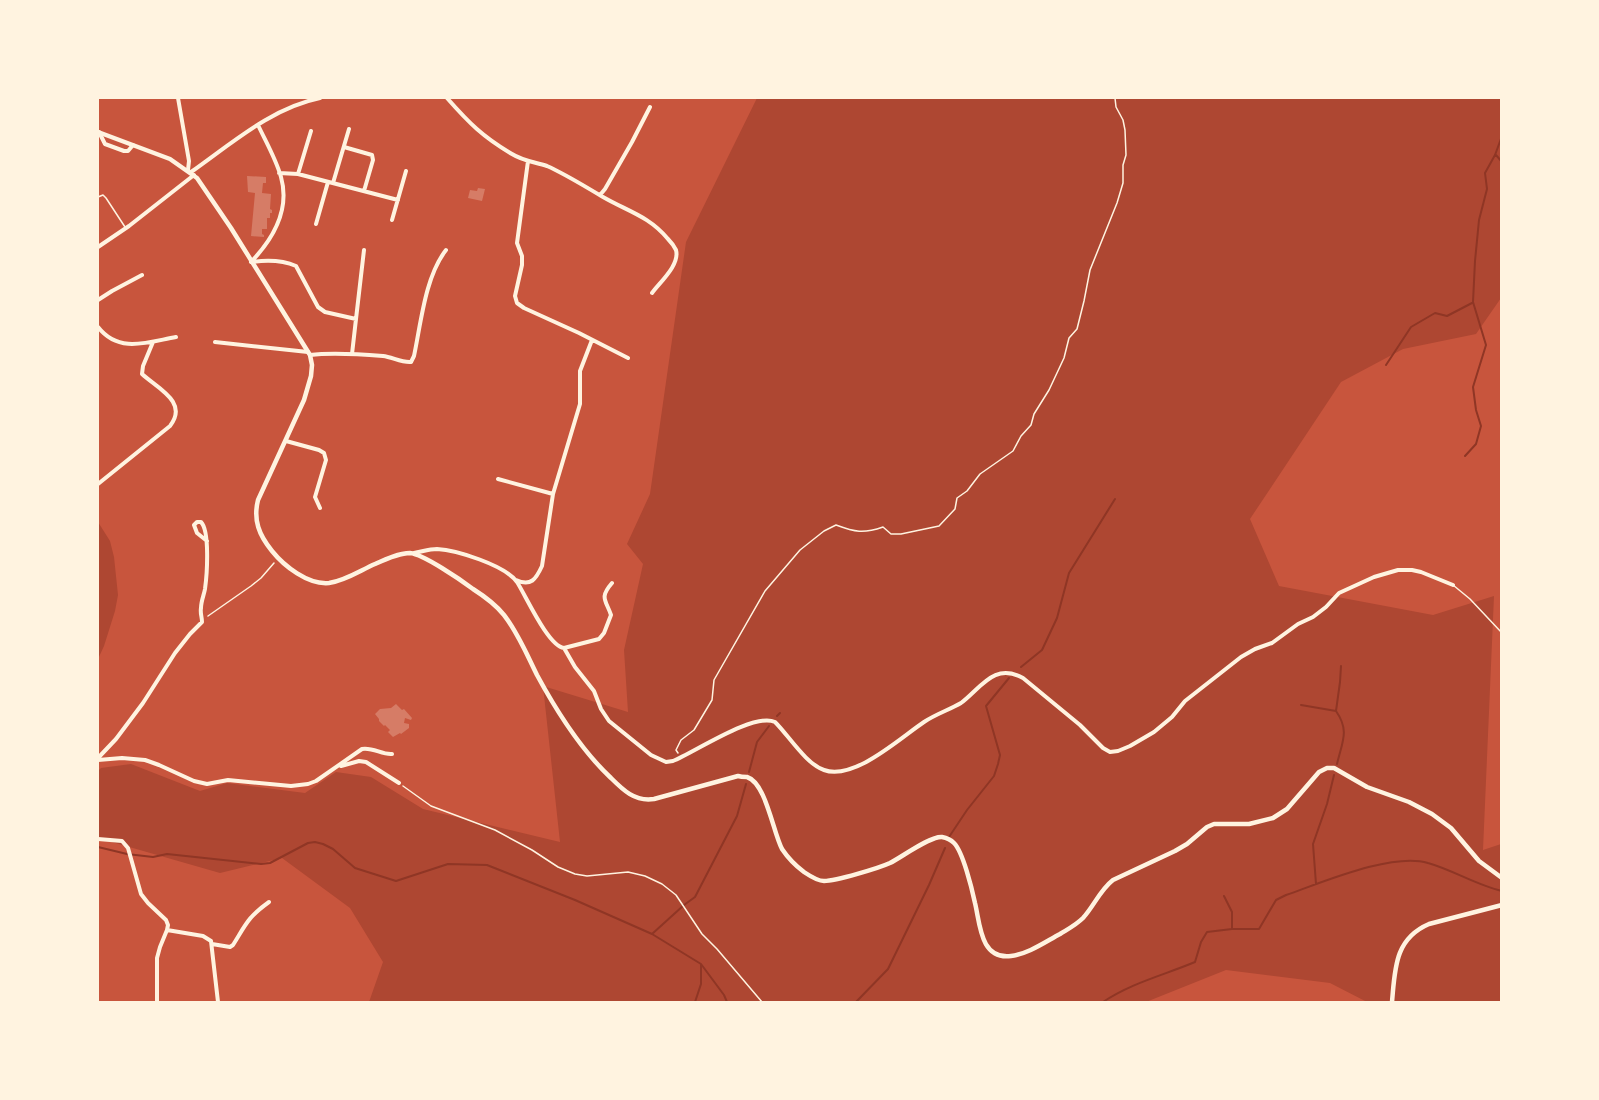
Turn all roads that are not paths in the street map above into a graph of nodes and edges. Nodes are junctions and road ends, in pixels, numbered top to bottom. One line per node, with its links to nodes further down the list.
1 (178, 98): 13 (street)
2 (320, 98): 5 (street)
3 (447, 98): 11 (street)
4 (650, 107): 18 (street)
5 (258, 125): 13 (street); 14 (street)
6 (349, 129): 10 (street)
7 (311, 131): 15 (street)
8 (98, 132): 9 (street); 9 (street)
9 (133, 145): 13 (street)
10 (344, 147): 16 (street); 17 (street)
11 (528, 161): 18 (street); 36 (street)
12 (406, 171): 20 (street)
13 (191, 172): 23 (street); 29 (street)
14 (279, 173): 15 (street); 27 (street)
15 (298, 174): 16 (street)
16 (331, 182): 17 (street); 22 (street)
17 (364, 191): 20 (street)
18 (600, 195): 31 (street)
19 (98, 196): 23 (lane)
20 (398, 200): 21 (street)
21 (392, 220)
22 (316, 224)
23 (125, 228): 24 (street)
24 (98, 247)
25 (364, 250): 33 (street)
26 (446, 250): 40 (street)
27 (258, 254): 28 (street); 29 (street)
28 (264, 261): 29 (street); 33 (street)
29 (251, 262): 39 (street)
30 (142, 275): 32 (street)
31 (652, 293)
32 (98, 300)
33 (356, 319): 40 (street)
34 (98, 327): 37 (street)
35 (176, 337): 37 (street)
36 (592, 340): 41 (street); 45 (street)
37 (153, 342): 44 (street)
38 (215, 342): 39 (street)
39 (309, 354): 40 (street); 42 (street)
40 (352, 354)
41 (628, 358)
42 (286, 441): 46 (street); 48 (street)
43 (498, 478): 45 (street)
44 (98, 484)
45 (553, 494): 49 (street)
46 (320, 508)
47 (207, 541): 47 (street); 55 (street)
48 (413, 554): 49 (street); 59 (street)
49 (516, 580): 53 (street)
50 (612, 583): 53 (street)
51 (1452, 585): 52 (lane); 53 (street)
52 (1502, 633)
53 (564, 648)
54 (392, 754): 56 (street)
55 (98, 759): 56 (street)
56 (338, 767): 57 (street)
57 (399, 783)
58 (98, 839): 62 (street)
59 (1502, 878)
60 (269, 902): 63 (street)
61 (1502, 905): 66 (street)
62 (167, 930): 63 (street); 64 (street)
63 (212, 944): 65 (street)
64 (157, 1002)
65 (218, 1002)
66 (1392, 1002)

